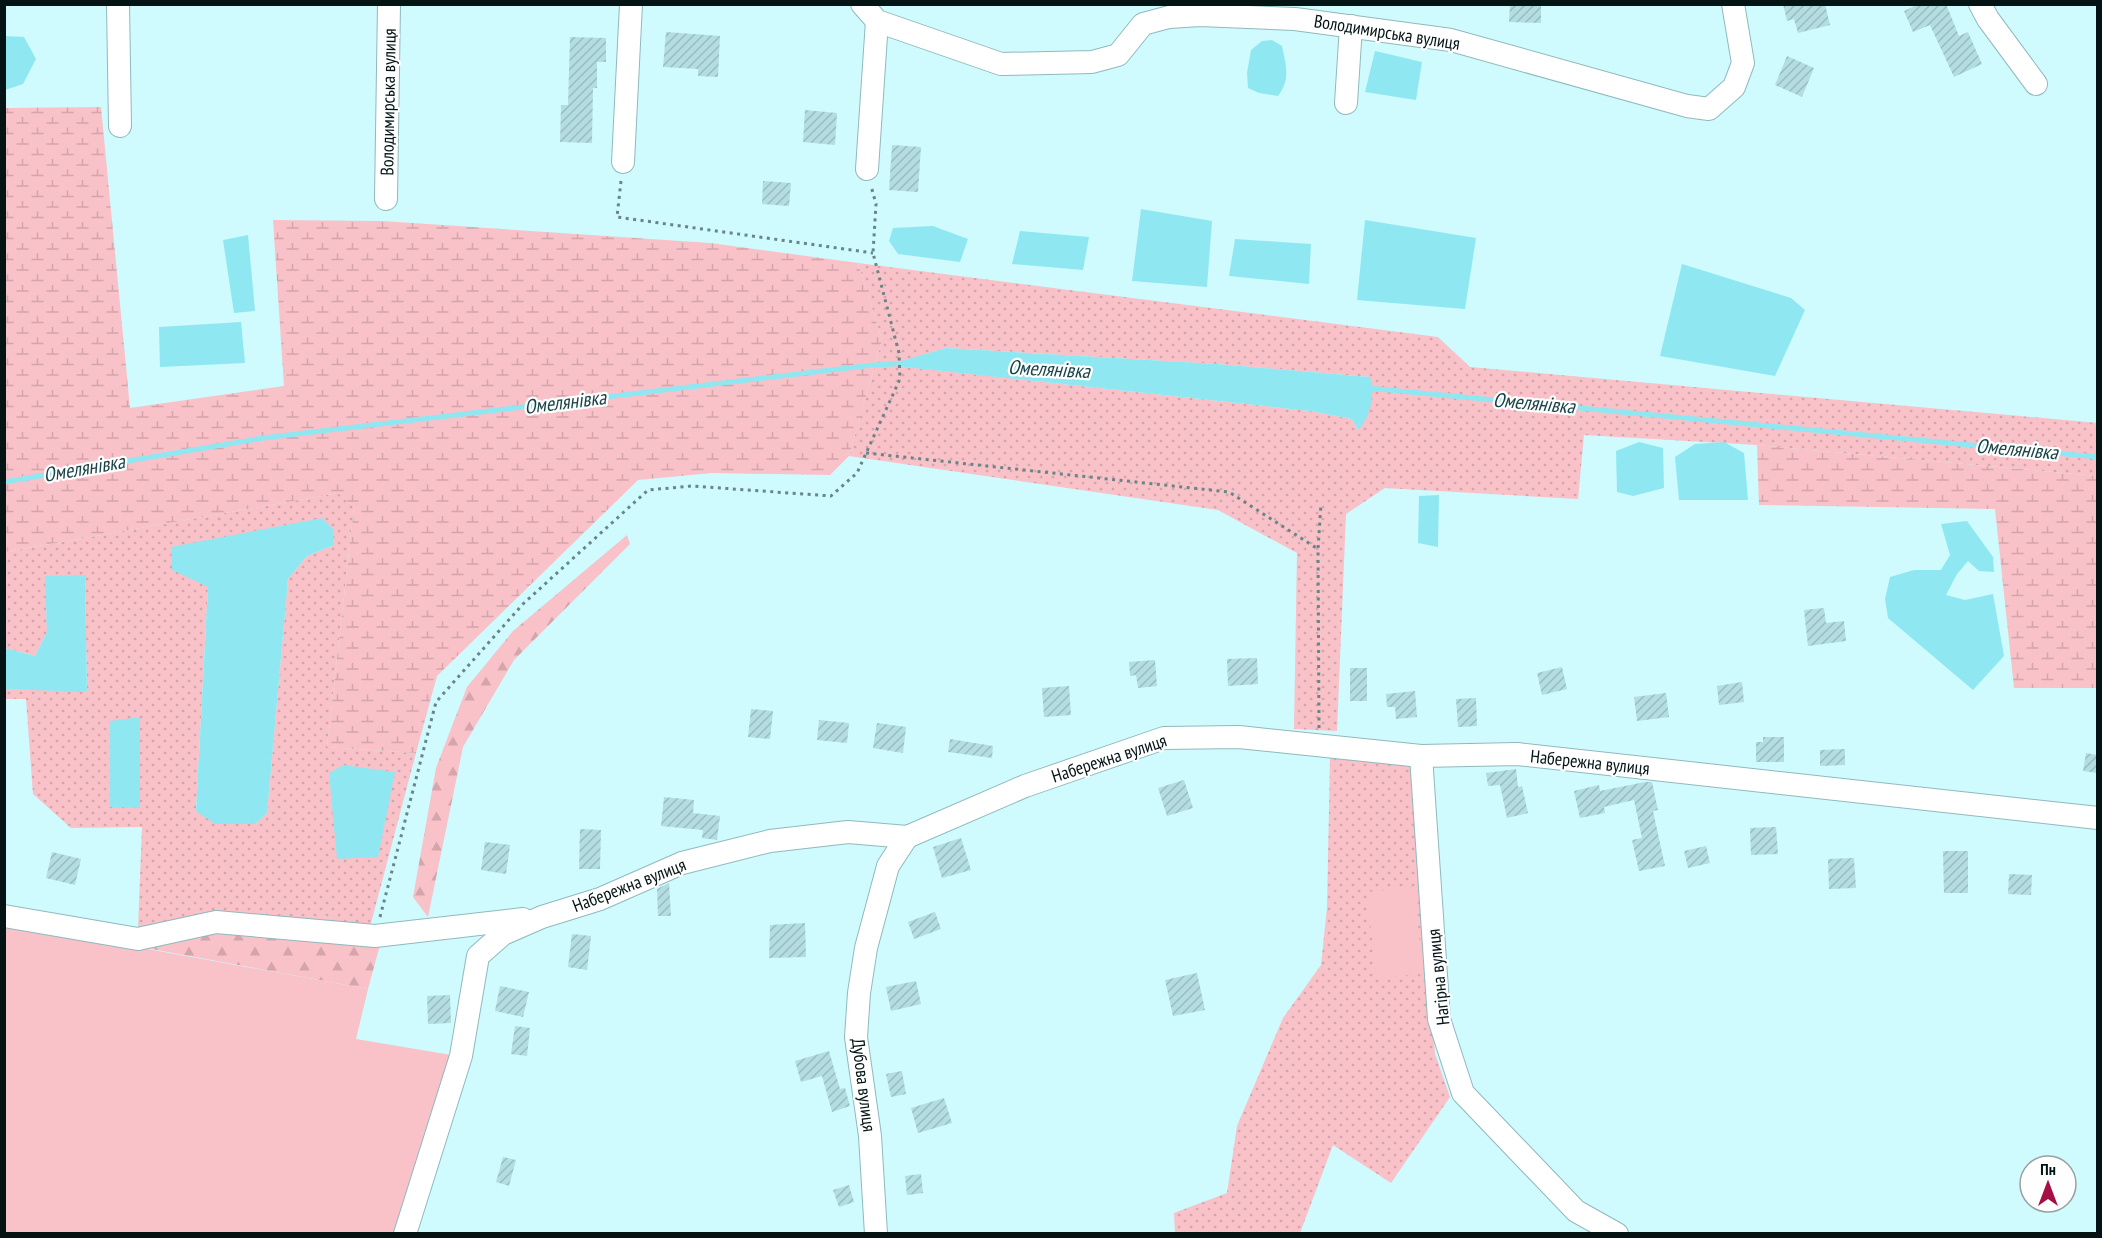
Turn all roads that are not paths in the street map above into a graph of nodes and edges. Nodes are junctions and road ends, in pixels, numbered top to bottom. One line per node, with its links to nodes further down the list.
1 (118, 4): 10 (street)
2 (389, 4): 13 (street, Володимирська вулиця)
3 (631, 4): 11 (street)
4 (1733, 4): 7 (street, Володимирська вулиця)
5 (1980, 4): 8 (street)
6 (869, 13): 7 (street, Володимирська вулиця); 12 (street)
7 (1351, 26): 9 (street)
8 (2036, 84)
9 (1346, 103)
10 (120, 126)
11 (623, 162)
12 (867, 169)
13 (386, 199)
14 (1421, 756): 15 (street, Набережна вулиця); 16 (street, Набережна вулиця); 21 (street, Нагірна вулиця)
15 (2097, 818)
16 (907, 837): 18 (street, Набережна вулиця); 20 (street, Дубова вулиця)
17 (4, 916): 18 (street)
18 (542, 916): 19 (street, Набережна вулиця)
19 (405, 1233)
20 (876, 1233)
21 (1617, 1233)

